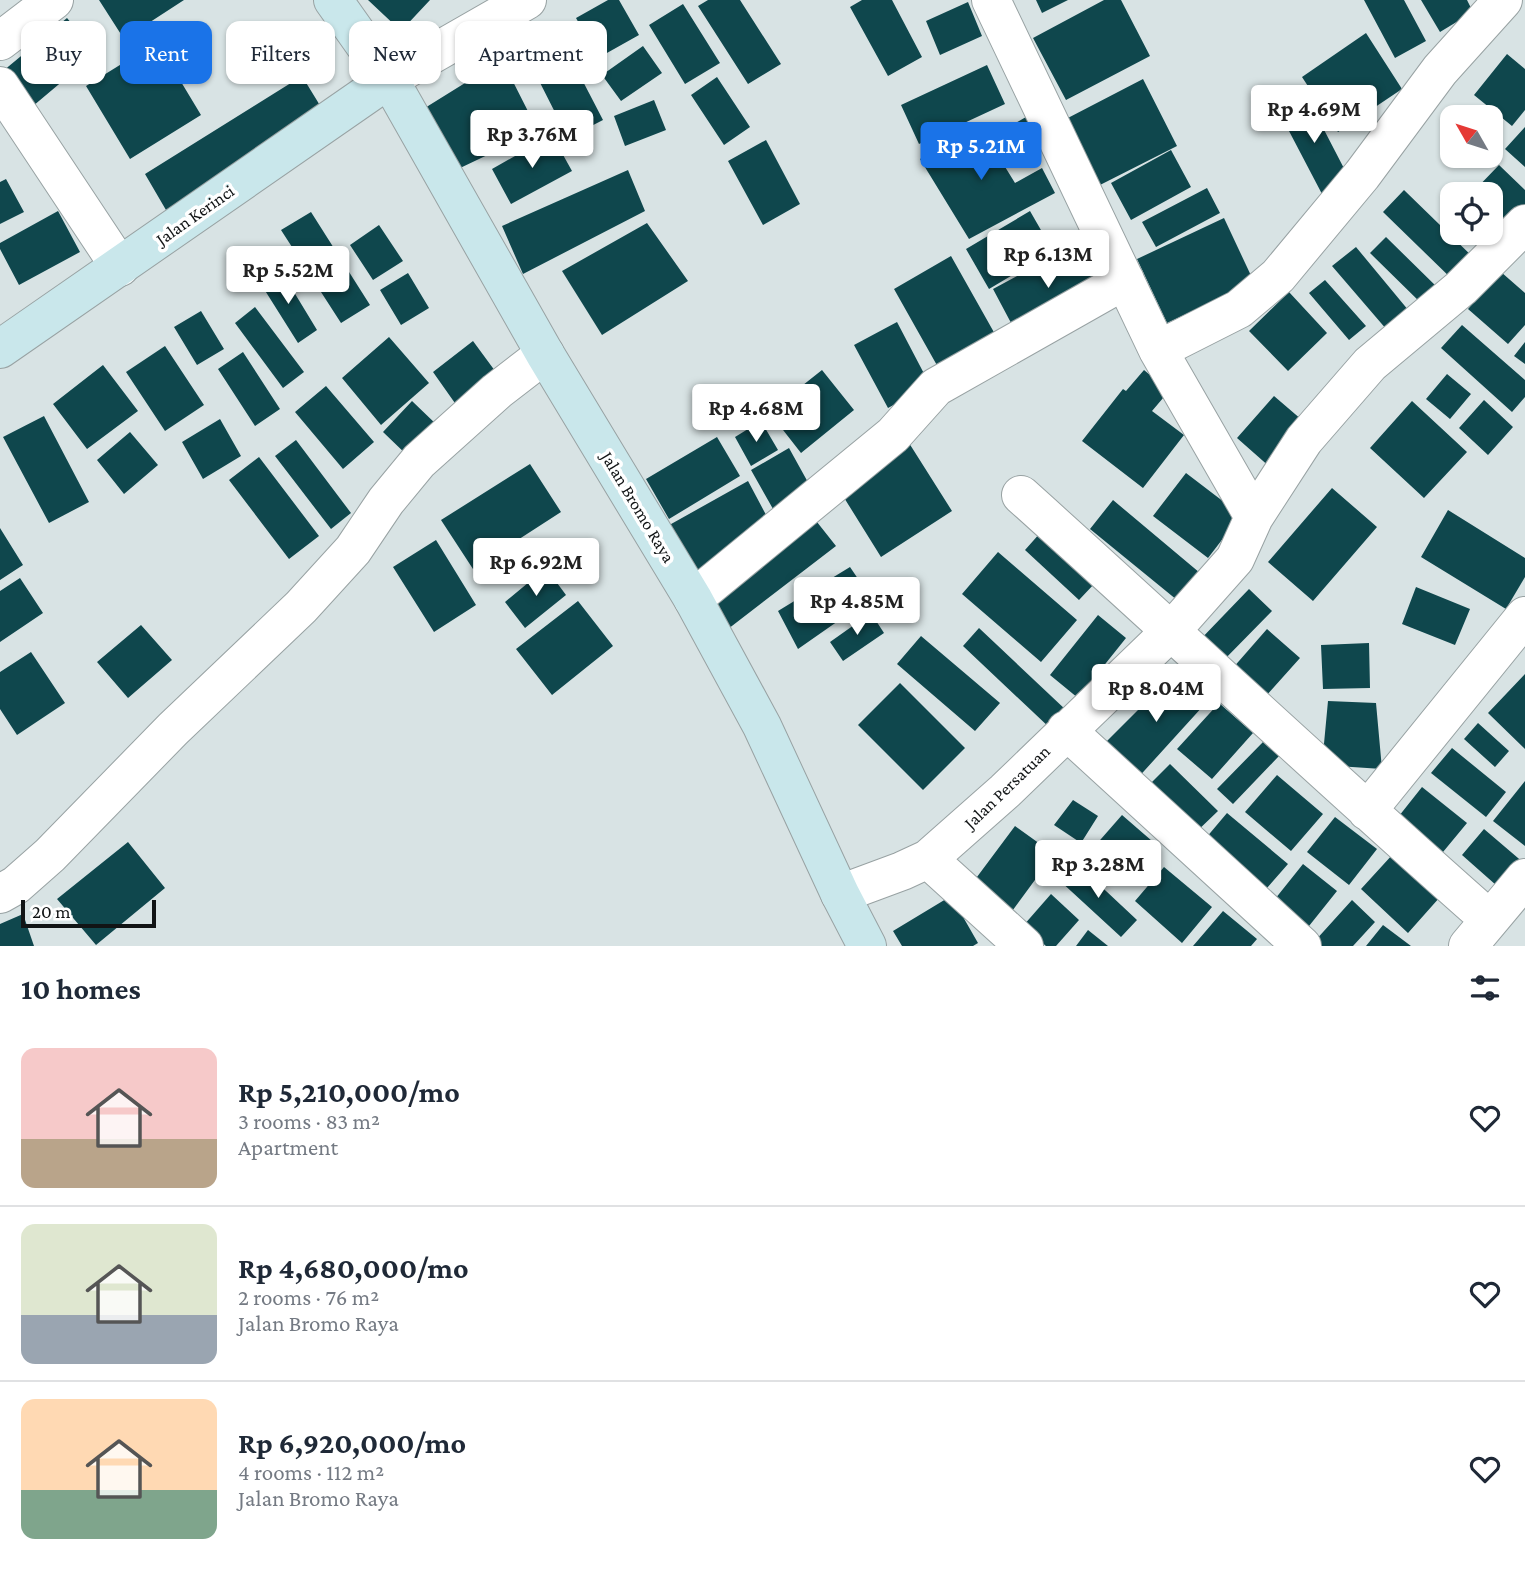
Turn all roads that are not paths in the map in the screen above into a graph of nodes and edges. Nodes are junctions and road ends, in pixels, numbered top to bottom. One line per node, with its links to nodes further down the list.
1 (54, 0): 7 (street)
2 (332, 0): 6 (main road, Jalan Bromo Raya)
3 (527, 0): 8 (street)
4 (991, 0): 14 (street)
5 (1503, 0): 16 (street)
6 (349, 24)
7 (0, 41)
8 (441, 49)
9 (382, 84): 13 (main road, Jalan Kerinci)
10 (392, 84): 17 (main road, Jalan Bromo Raya)
11 (0, 86): 13 (street)
12 (1525, 224): 19 (street, Jalan Persatuan)
13 (120, 267): 15 (main road, Jalan Kerinci)
14 (1125, 280): 16 (street); 21 (street)
15 (0, 349)
16 (1157, 349): 19 (street)
17 (545, 354): 21 (main road, Jalan Bromo Raya); 28 (street)
18 (1021, 495): 23 (street)
19 (1254, 517): 23 (street, Jalan Persatuan)
20 (1525, 590): 22 (street)
21 (694, 599): 29 (main road, Jalan Bromo Raya)
22 (1525, 616): 25 (street)
23 (1172, 630): 24 (street, Jalan Persatuan); 25 (street)
24 (1066, 730): 26 (street, Jalan Persatuan); 33 (street)
25 (1367, 811): 30 (street)
26 (928, 859): 29 (street, Jalan Persatuan); 32 (street)
27 (1525, 878): 30 (street)
28 (0, 894)
29 (840, 894): 31 (main road, Jalan Bromo Raya)
30 (1478, 933)
31 (867, 946)
32 (1024, 946)
33 (1302, 946)

